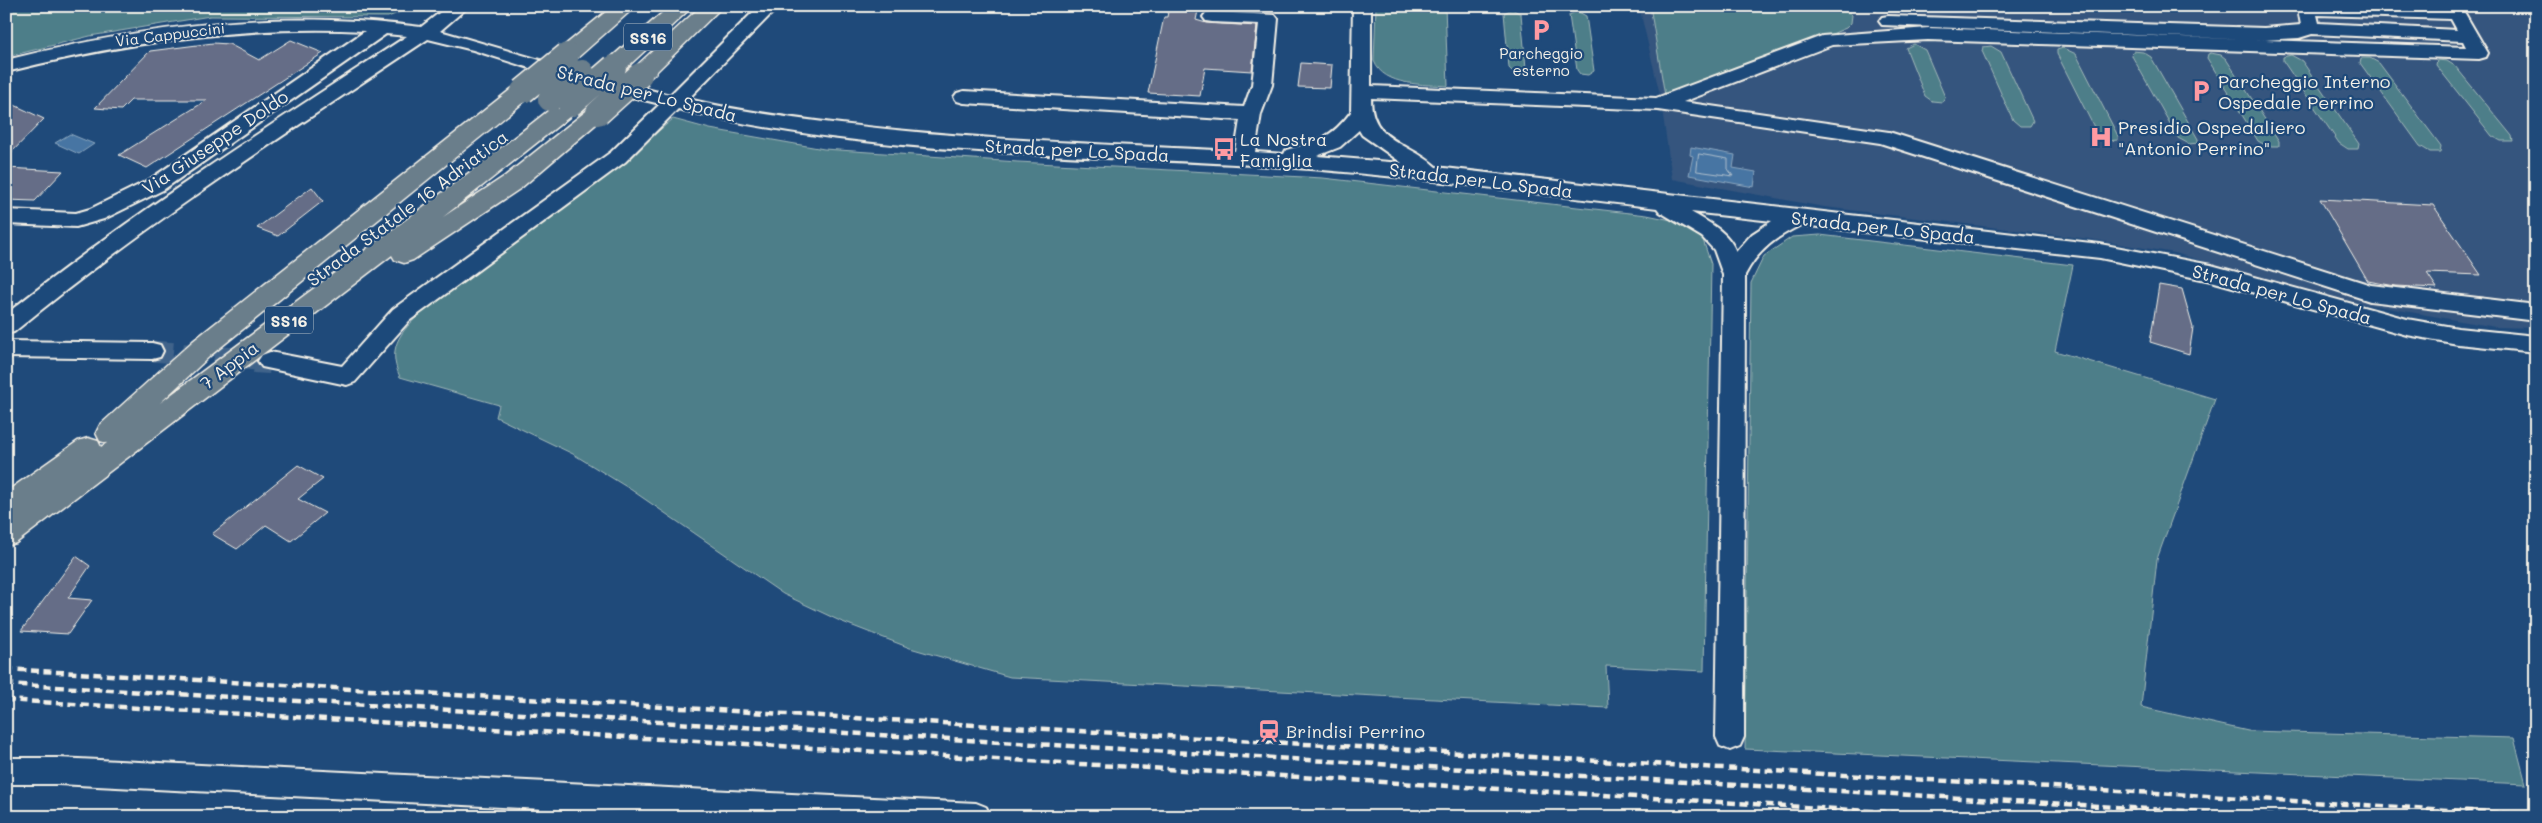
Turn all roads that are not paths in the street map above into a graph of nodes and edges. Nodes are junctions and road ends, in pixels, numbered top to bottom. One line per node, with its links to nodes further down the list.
1 (460, 6): 12 (street)
2 (626, 6): 40 (highway, bridge)
3 (656, 6): 14 (highway, SS16)
4 (683, 6): 14 (highway, SS16)
5 (712, 6): 40 (highway, bridge)
6 (770, 6): 18 (street)
7 (1362, 6): 16 (street)
8 (1212, 17): 21 (street)
9 (1887, 21): 10 (street); 13 (street); 19 (street)
10 (2311, 28): 13 (street); 13 (street)
11 (381, 29): 12 (street, Via Cappuccini); 15 (street, Via Cappuccini); 29 (street, Via Giuseppe Doldo)
12 (425, 33): 18 (street, Strada per Lo Spada); 35 (street)
13 (2470, 36)
14 (603, 65): 40 (highway, 7 Appia / SS16, bridge)
15 (6, 66)
16 (1362, 92): 19 (street); 20 (street)
17 (964, 97): 21 (street)
18 (673, 103): 24 (street, Strada per Lo Spada); 39 (street)
19 (1658, 104): 34 (street)
20 (1360, 113): 22 (street); 23 (street)
21 (1251, 114): 24 (street)
22 (1369, 131): 25 (street); 26 (street)
23 (1347, 133): 24 (street); 25 (street)
24 (1253, 159): 25 (street, Strada per Lo Spada)
25 (1351, 165): 26 (street, Strada per Lo Spada)
26 (1436, 174): 27 (street, Strada per Lo Spada)
27 (1653, 200): 28 (street, Strada per Lo Spada); 32 (street)
28 (1738, 210): 30 (street, Strada per Lo Spada); 31 (street); 32 (street)
29 (6, 217)
30 (1798, 217): 31 (street); 36 (street, Strada per Lo Spada)
31 (1751, 245): 33 (street)
32 (1724, 247): 33 (street)
33 (1734, 275): 43 (street)
34 (2536, 313)
35 (6, 326)
36 (2536, 344)
37 (6, 349): 38 (street)
38 (152, 351)
39 (270, 361)
40 (120, 436): 41 (highway, SS16); 42 (highway, 7 Appia / SS16)
41 (6, 508)
42 (6, 534)
43 (1730, 738)
44 (6, 771): 45 (street)
45 (976, 817)

